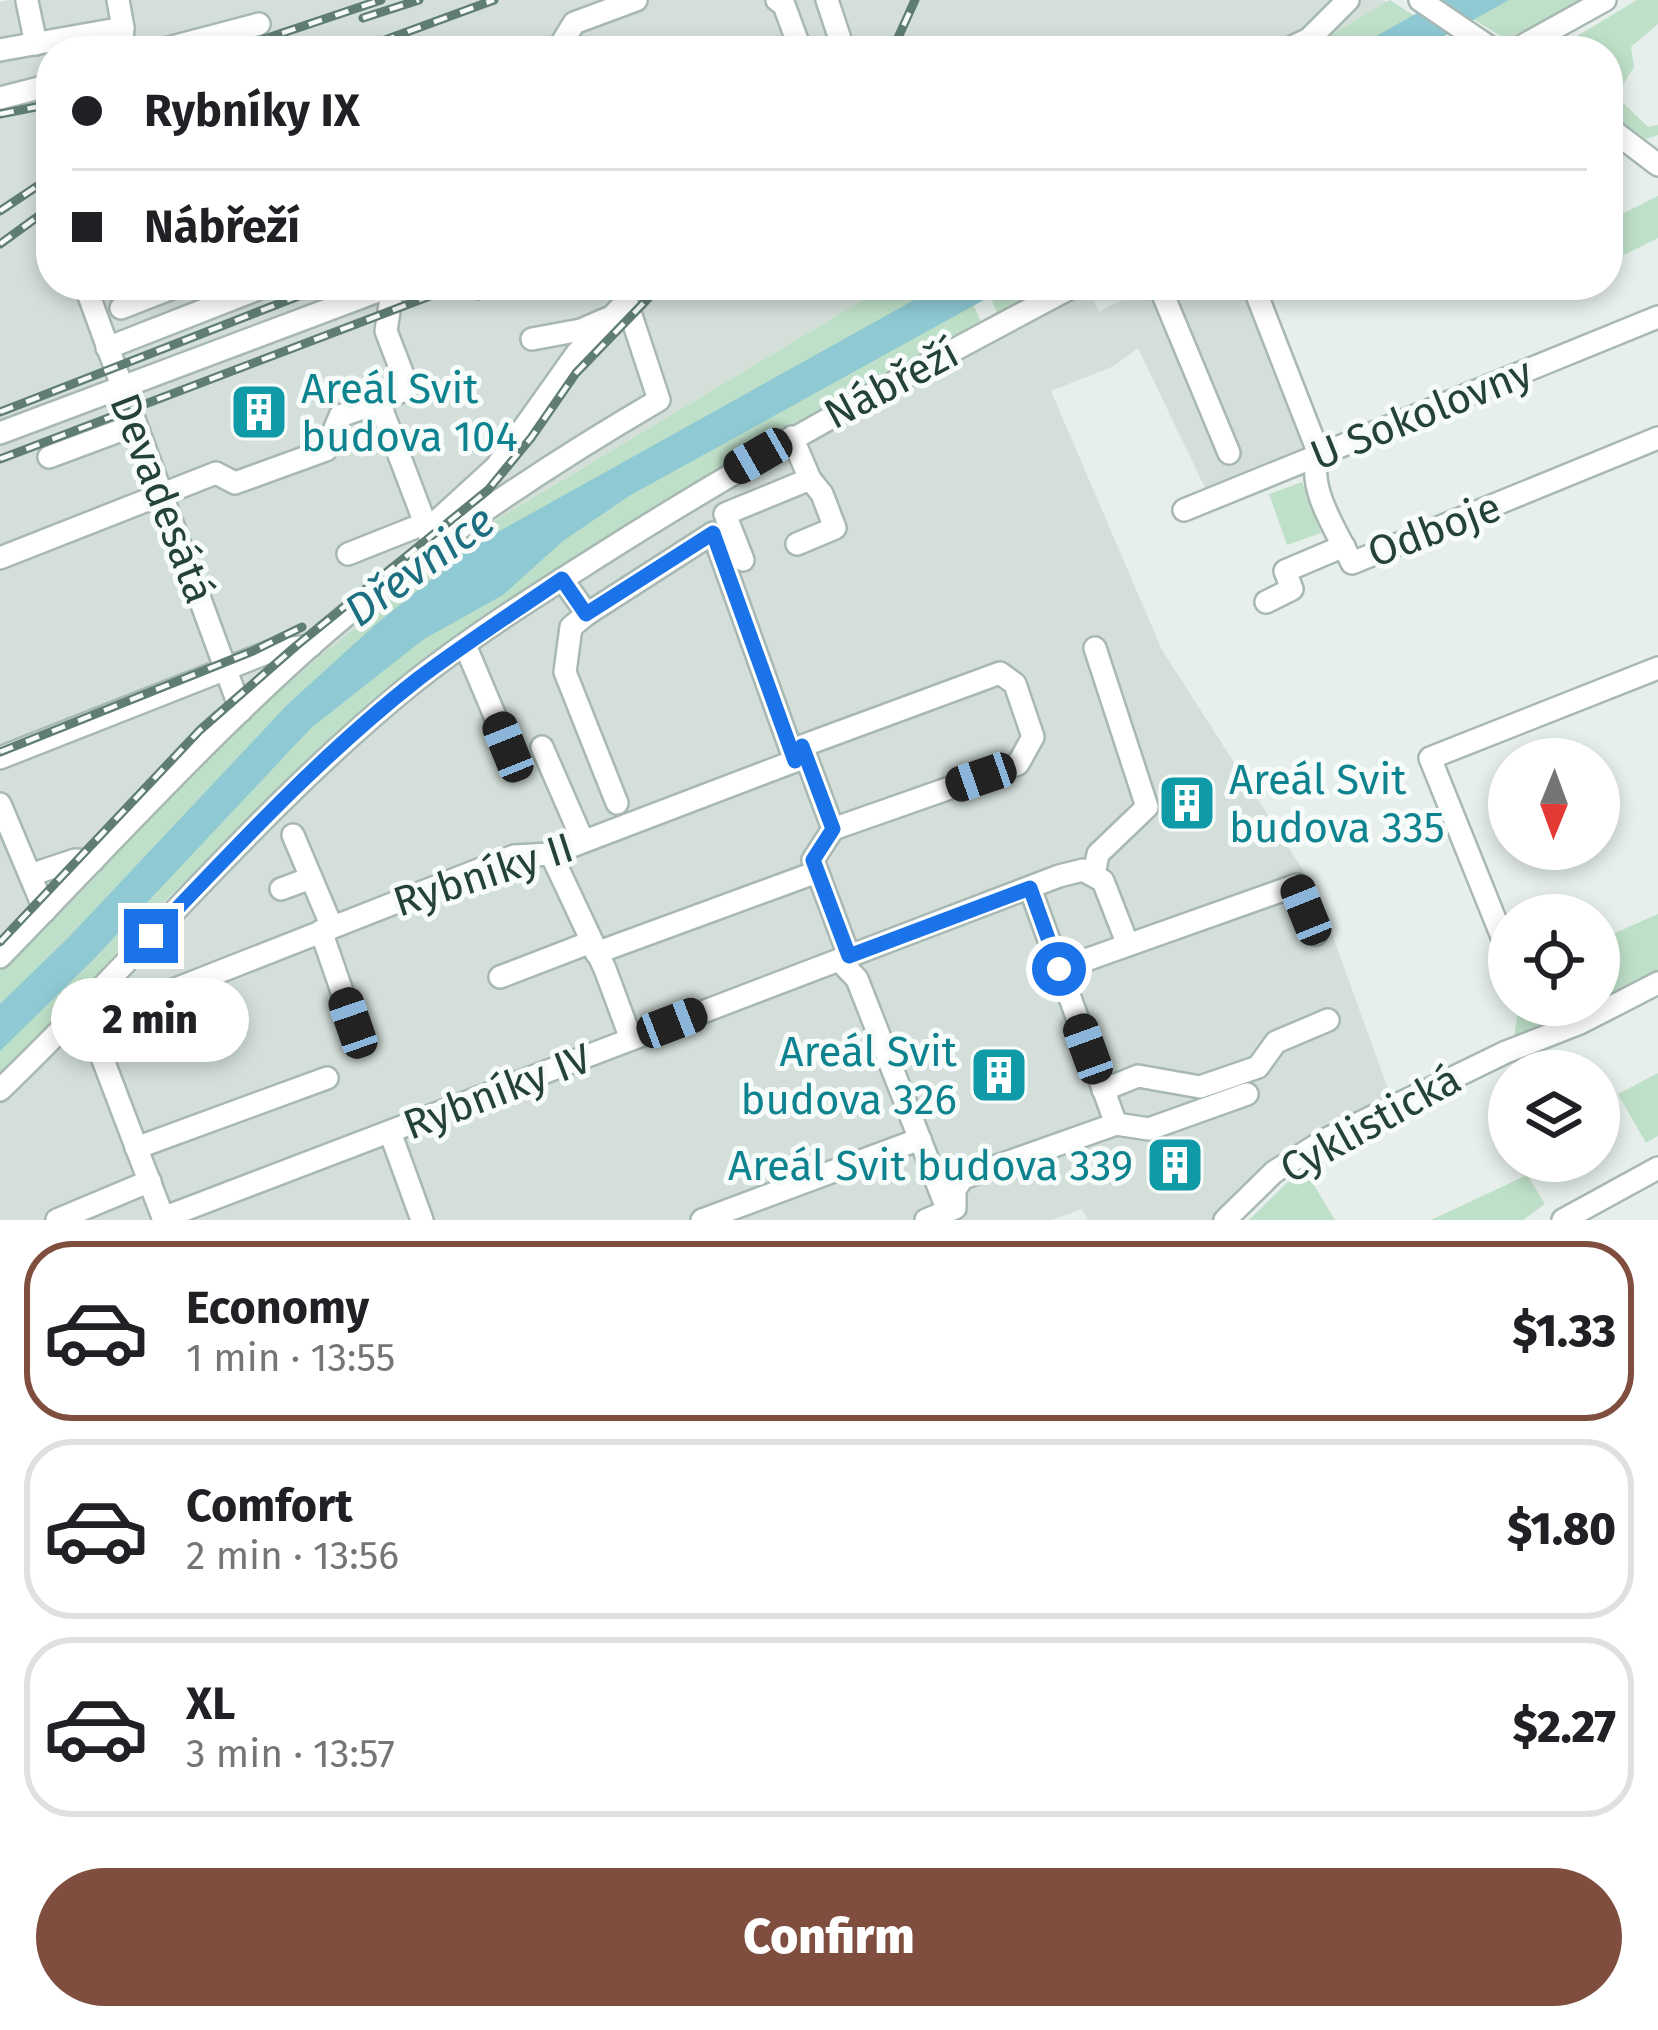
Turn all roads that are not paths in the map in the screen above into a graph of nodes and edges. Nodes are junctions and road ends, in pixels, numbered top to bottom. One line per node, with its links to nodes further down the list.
1 (118, 0): 10 (street)
2 (636, 0): 12 (street)
3 (777, 0): 13 (street)
4 (827, 0): 14 (street)
5 (1348, 0): 15 (street)
6 (1420, 0): 16 (street)
7 (1605, 0): 17 (street)
8 (27, 1): 18 (street)
9 (259, 24): 11 (street)
10 (122, 36)
11 (214, 36)
12 (566, 36)
13 (795, 36)
14 (839, 36)
15 (1312, 36)
16 (1473, 36)
17 (1540, 36)
18 (36, 44): 19 (street)
19 (0, 50)
20 (36, 89): 21 (street)
21 (0, 98)
22 (1623, 138): 23 (street)
23 (1658, 165)
24 (90, 300): 36 (street, Devadesátá)
25 (142, 300): 33 (street)
26 (229, 300): 36 (street)
27 (331, 300): 37 (street)
28 (391, 300): 38 (street)
29 (1048, 300): 41 (street, Nábřeží)
30 (1166, 300): 43 (street)
31 (1259, 300): 44 (street, Odboje)
32 (620, 301): 35 (street); 49 (street); 49 (street)
33 (121, 308)
34 (1658, 317): 44 (street, U Sokolovny)
35 (532, 339)
36 (106, 348): 37 (street, Devadesátá)
37 (121, 387): 39 (street, Devadesátá); 40 (street)
38 (379, 402): 47 (street); 49 (street)
39 (135, 424): 45 (street); 47 (street, Devadesátá)
40 (0, 433)
41 (792, 436): 46 (street); 55 (street, Nábřeží)
42 (1658, 438): 51 (street, Odboje)
43 (1229, 452)
44 (1318, 454): 48 (street, U Sokolovny); 51 (street, Odboje)
45 (49, 457)
46 (810, 479): 50 (street); 54 (street)
47 (162, 496): 53 (street); 62 (street, Devadesátá)
48 (1184, 510)
49 (429, 533): 52 (street); 59 (street)
50 (797, 544)
51 (1344, 546): 56 (street)
52 (348, 554)
53 (0, 558)
54 (743, 560)
55 (562, 579): 57 (street); 58 (street, Nábřeží)
56 (1266, 602)
57 (586, 614): 66 (street); 68 (street)
58 (465, 645): 64 (street); 92 (street, Nábřeží)
59 (311, 646): 62 (street); 63 (street)
60 (1095, 648): 77 (street)
61 (1658, 668): 81 (street)
62 (227, 670): 63 (street, Devadesátá); 67 (street)
63 (242, 711): 74 (street)
64 (508, 747)
65 (542, 747): 72 (street)
66 (798, 754): 70 (street); 70 (street, Rybníky II); 72 (street, Rybníky II)
67 (0, 758)
68 (617, 803)
69 (0, 804): 76 (street)
70 (833, 829): 75 (street)
71 (293, 836): 78 (street)
72 (583, 841): 73 (street, Rybníky II)
73 (551, 854): 83 (street, Rybníky II); 86 (street)
74 (93, 861): 76 (street); 82 (street)
75 (817, 872): 86 (street); 88 (street)
76 (30, 874): 82 (street)
77 (1094, 875): 79 (street, Rybníky IV); 85 (street)
78 (311, 878): 80 (street); 83 (street)
79 (1030, 888): 88 (street, Rybníky IV); 98 (street)
80 (280, 889)
81 (1488, 902)
82 (44, 911): 87 (street)
83 (327, 929): 92 (street, Rybníky II); 94 (street)
84 (1316, 934): 85 (street)
85 (1128, 945): 89 (street)
86 (594, 947): 90 (street); 95 (street)
87 (0, 957)
88 (844, 958): 95 (street, Rybníky IV); 102 (street)
89 (1083, 961)
90 (500, 977)
91 (1658, 982): 112 (street, Cyklistická)
92 (84, 1017): 97 (street, Nábřeží); 103 (street)
93 (1328, 1020): 98 (street)
94 (353, 1023)
95 (631, 1039): 101 (street, Rybníky IV)
96 (327, 1078): 103 (street)
97 (0, 1090)
98 (1103, 1090): 100 (street)
99 (1246, 1094): 100 (street)
100 (1116, 1124): 106 (street)
101 (389, 1132): 107 (street, Rybníky IV); 109 (street)
102 (920, 1138): 106 (street); 110 (street)
103 (136, 1148): 105 (street)
104 (1658, 1168): 113 (street)
105 (150, 1181): 107 (street); 108 (street)
106 (948, 1211): 111 (street)
107 (163, 1219)
108 (57, 1220)
109 (422, 1220)
110 (702, 1220)
111 (926, 1220)
112 (1225, 1220)
113 (1563, 1220)

